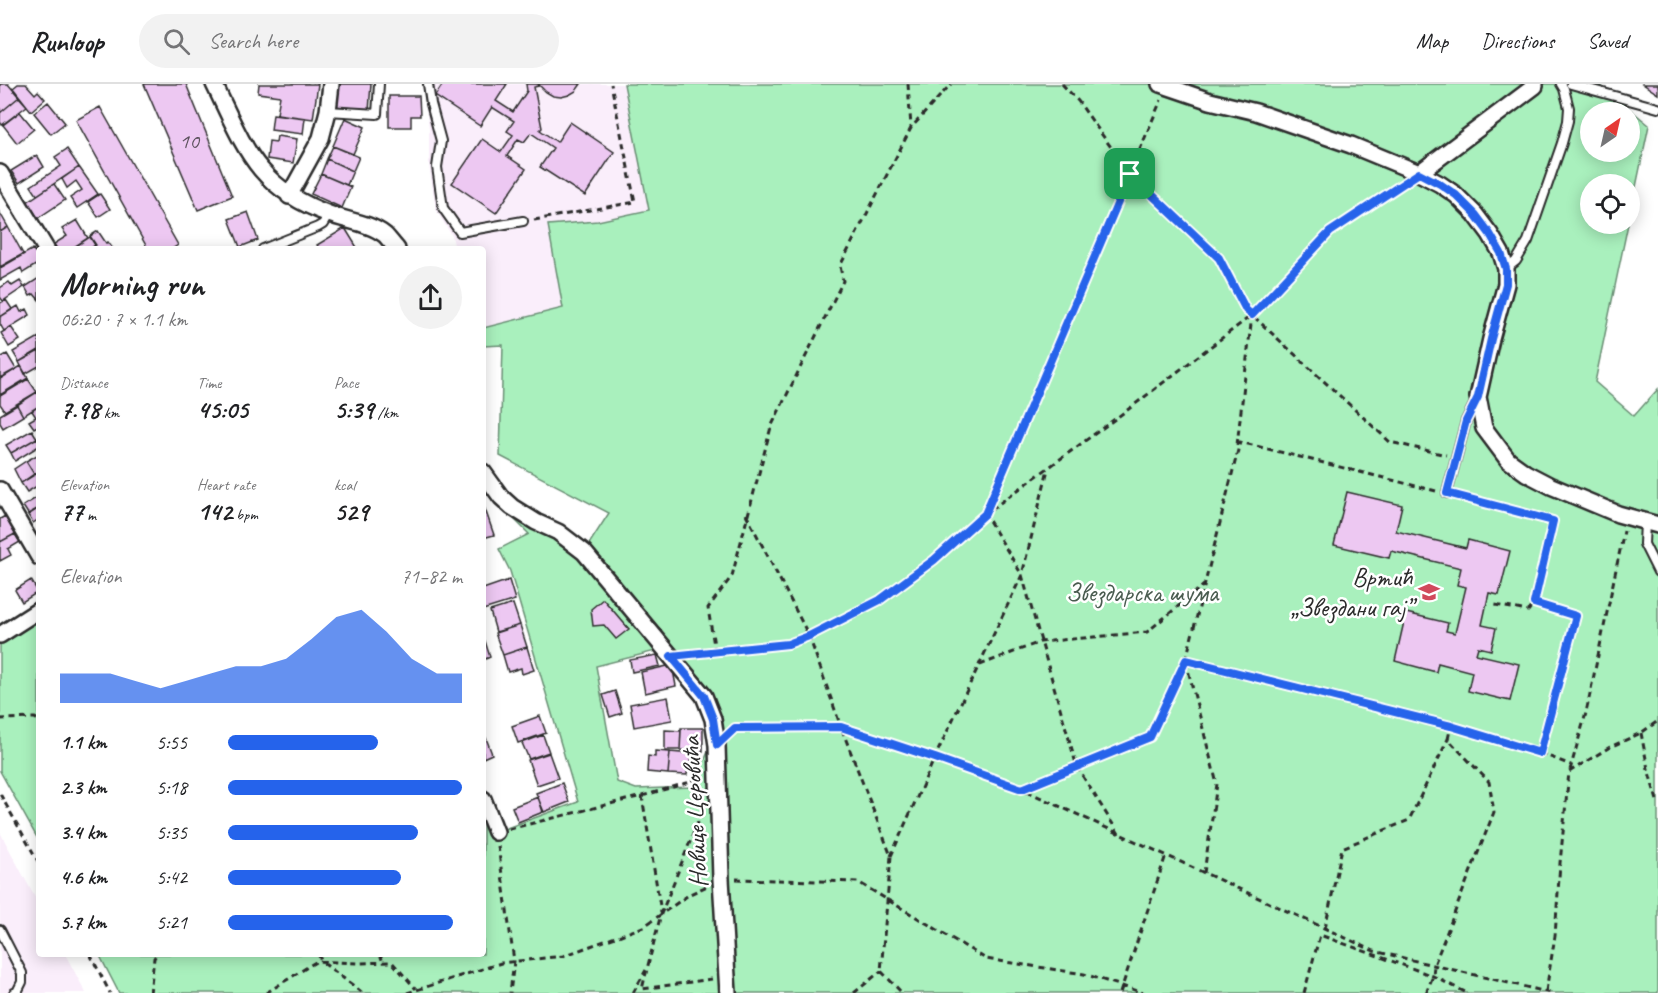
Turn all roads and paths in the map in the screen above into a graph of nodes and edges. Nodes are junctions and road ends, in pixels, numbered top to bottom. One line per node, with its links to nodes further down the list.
1 (214, 84): 19 (street)
2 (331, 84): 14 (street)
3 (379, 84): 14 (lane)
4 (428, 84): 21 (lane)
5 (611, 84): 21 (path)
6 (908, 84): 15 (path)
7 (951, 84): 15 (path)
8 (1062, 84): 18 (path)
9 (1560, 84): 25 (lane)
10 (1571, 84): 13 (lane)
11 (1163, 85): 17 (street); 18 (path)
12 (1536, 85): 17 (street)
13 (1658, 108)
14 (328, 111): 19 (street)
15 (911, 128): 35 (path)
16 (0, 173): 22 (street)
17 (1419, 173): 25 (street); 26 (path)
18 (1130, 174): 26 (path); 34 (path)
19 (289, 196): 20 (street)
20 (329, 214): 23 (lane); 24 (street)
21 (523, 221)
22 (44, 246)
23 (270, 246)
24 (394, 246)
25 (1506, 269): 27 (street)
26 (1252, 315): 28 (path); 29 (path); 30 (path)
27 (1478, 397): 29 (lane); 36 (street)
28 (1236, 457): 33 (path); 41 (path)
29 (1456, 457): 33 (lane)
30 (1048, 468): 34 (path); 40 (path)
31 (486, 476): 49 (street, Новице Церовића)
32 (0, 490): 38 (street)
33 (1447, 493): 42 (path)
34 (985, 514): 40 (path); 46 (path)
35 (747, 515): 46 (path); 48 (path)
36 (1627, 516): 37 (street); 62 (path)
37 (1652, 523): 39 (lane)
38 (36, 552)
39 (1658, 572)
40 (1022, 575): 47 (path); 51 (path)
41 (1204, 584): 47 (path); 50 (path)
42 (1534, 603): 43 (path); 60 (path)
43 (1496, 605)
44 (36, 612): 45 (street)
45 (0, 634)
46 (809, 636): 48 (path); 56 (path)
47 (1040, 642): 51 (path); 63 (path)
48 (715, 652): 49 (path)
49 (671, 656): 59 (street, Новице Церовића)
50 (1186, 660): 55 (path); 63 (path); 77 (path)
51 (979, 665): 61 (path)
52 (0, 719): 53 (path)
53 (36, 719)
54 (1658, 721): 57 (path)
55 (1451, 726): 58 (path); 60 (path)
56 (841, 727): 59 (path); 61 (path); 75 (path)
57 (1641, 733): 64 (path); 69 (path)
58 (1448, 739): 81 (path); 91 (path)
59 (717, 745): 65 (street, Новице Церовића)
60 (1540, 753): 62 (path)
61 (935, 758): 66 (path); 75 (path)
62 (1571, 765): 64 (path)
63 (1077, 767): 66 (path); 73 (path)
64 (1569, 772): 97 (path)
65 (718, 774): 68 (path); 78 (street, Новице Церовића)
66 (1022, 789): 73 (path)
67 (0, 794): 76 (path)
68 (642, 796): 72 (path); 80 (path)
69 (1658, 804)
70 (486, 807): 72 (street)
71 (704, 807): 80 (path)
72 (496, 832): 89 (path)
73 (1119, 834): 74 (path)
74 (1166, 855): 77 (path); 95 (path)
75 (891, 856): 79 (path)
76 (36, 858)
77 (1204, 873): 81 (path)
78 (721, 879): 79 (path); 80 (path); 94 (street, Новице Церовића)
79 (888, 900): 92 (path); 95 (path)
80 (661, 914): 89 (path); 90 (path)
81 (1325, 928): 91 (path)
82 (0, 930): 98 (lane)
83 (92, 957): 99 (path)
84 (155, 957): 100 (path)
85 (320, 957): 87 (path)
86 (381, 957): 88 (path)
87 (322, 962): 88 (path); 101 (path); 102 (path)
88 (383, 962): 96 (path)
89 (514, 962): 96 (path); 104 (path)
90 (648, 965): 94 (path); 105 (path)
91 (1434, 965): 93 (path); 97 (path)
92 (881, 971): 106 (path); 107 (path)
93 (1433, 976): 110 (path); 111 (path); 112 (path)
94 (728, 985)
95 (1122, 986): 108 (path); 109 (path)
96 (416, 989): 103 (path)
97 (1546, 992): 113 (path)
98 (14, 993)
99 (110, 993)
100 (150, 993)
101 (266, 993)
102 (363, 993)
103 (407, 993)
104 (510, 993)
105 (633, 993)
106 (854, 993)
107 (902, 993)
108 (1119, 993)
109 (1144, 993)
110 (1304, 993)
111 (1426, 993)
112 (1467, 993)
113 (1551, 993)

